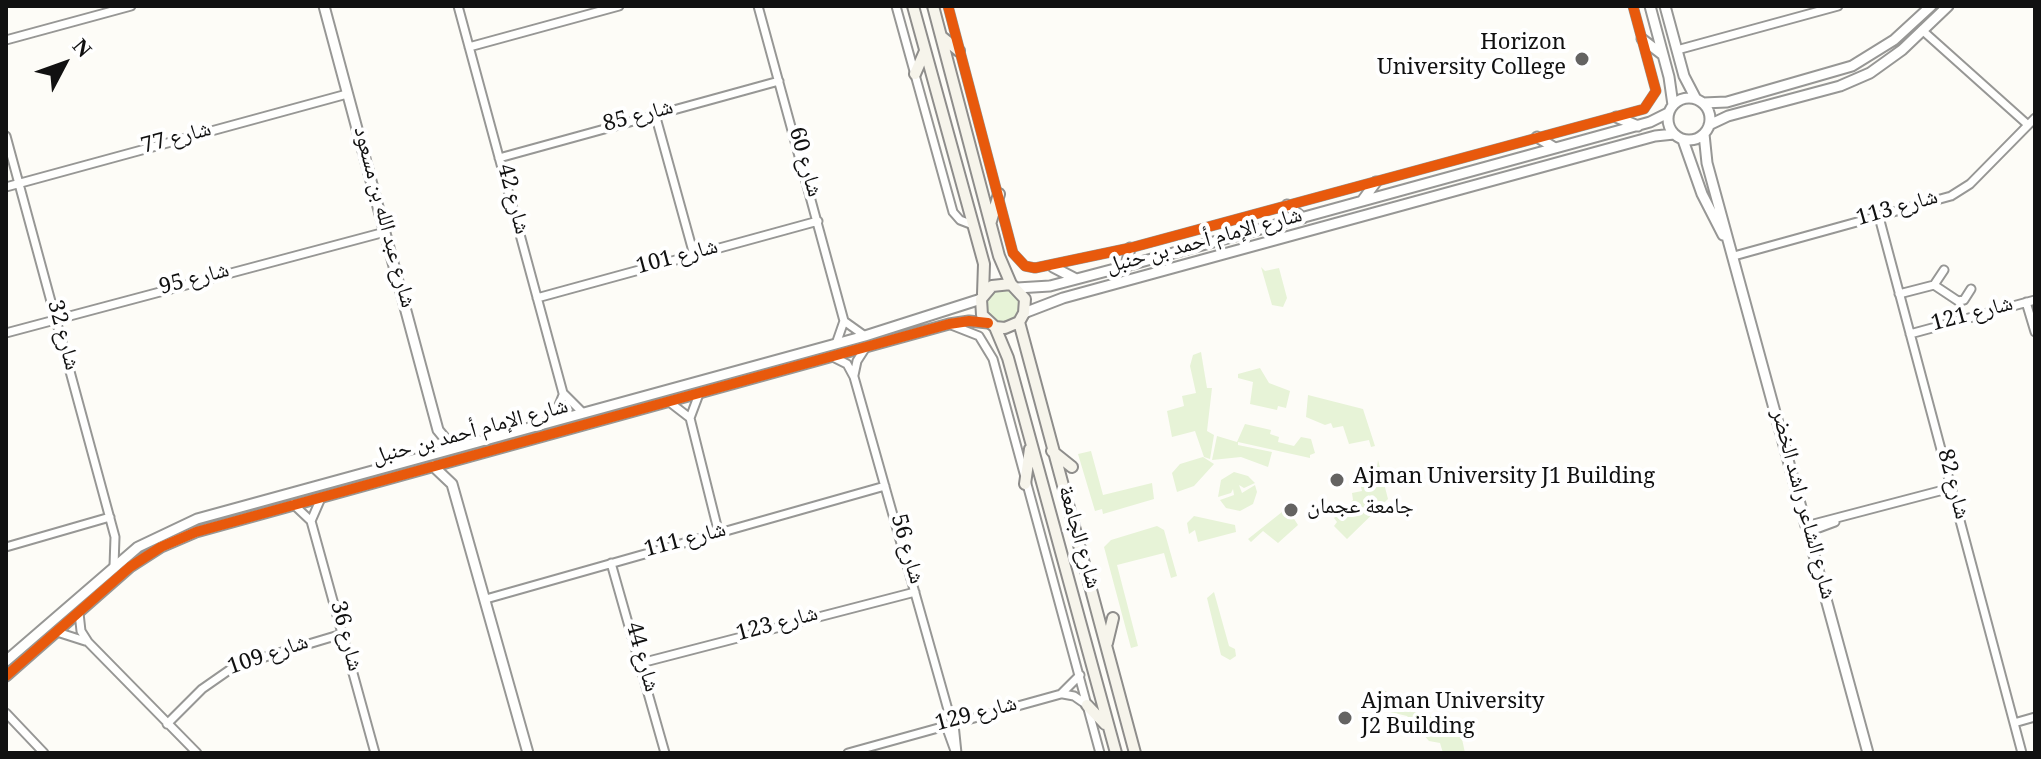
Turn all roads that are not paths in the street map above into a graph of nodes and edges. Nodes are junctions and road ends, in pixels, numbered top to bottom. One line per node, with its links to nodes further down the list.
1 (131, 6): 17 (street)
2 (324, 6): 29 (street, شارع عبد الله بن مسعود)
3 (458, 6): 22 (street, شارع 42)
4 (619, 6): 22 (street)
5 (758, 6): 28 (street, شارع 60)
6 (896, 6): 27 (street)
7 (913, 6): 24 (main road)
8 (933, 6): 19 (main road)
9 (948, 6): 25 (street)
10 (1633, 6): 20 (street)
11 (1650, 6): 26 (street)
12 (1665, 6): 23 (street)
13 (1838, 6): 16 (street)
14 (1931, 6): 30 (street)
15 (1948, 6): 18 (street)
16 (1816, 9): 23 (street)
17 (100, 10): 21 (street)
18 (1922, 30): 35 (street); 37 (street)
19 (941, 37): 25 (main road); 52 (main road)
20 (1642, 39): 26 (street); 33 (street)
21 (6, 40)
22 (469, 47): 42 (street, شارع 42)
23 (1677, 50): 30 (street)
24 (925, 51): 27 (main road); 53 (main road)
25 (959, 51): 46 (street)
26 (1663, 55): 31 (street)
27 (915, 74): 53 (street)
28 (779, 81): 32 (street, شارع 85); 51 (street, شارع 60)
29 (347, 94): 44 (street, شارع 77); 54 (street, شارع عبد الله بن مسعود)
30 (1700, 101): 31 (street); 37 (street)
31 (1671, 109): 36 (street, شارع الإمام أحمد بن حنبل); 40 (street)
32 (655, 114): 42 (street, شارع 85); 56 (street)
33 (1616, 117): 36 (street); 39 (street)
34 (2035, 118): 35 (street, شارع 113)
35 (2027, 124): 49 (street, شارع 113)
36 (1638, 126): 41 (street, شارع الإمام أحمد بن حنبل)
37 (1707, 130): 40 (street); 57 (street, شارع الشاعر راشد الخضر)
38 (6, 136): 44 (street, شارع 32)
39 (1537, 137): 41 (street); 43 (street)
40 (1679, 137): 57 (street, شارع الشاعر راشد الخضر); 69 (street, شارع الإمام أحمد بن حنبل)
41 (1555, 148): 47 (street, شارع الإمام أحمد بن حنبل)
42 (499, 158): 67 (street, شارع 42)
43 (1376, 182): 47 (street); 48 (street)
44 (19, 184): 45 (street, شارع 77); 70 (street, شارع 32)
45 (6, 187)
46 (999, 194): 52 (main road); 59 (street)
47 (1362, 201): 50 (street, شارع الإمام أحمد بن حنبل)
48 (1287, 205): 50 (street); 55 (street)
49 (1879, 217): 57 (street, شارع 113); 65 (street, شارع 82)
50 (1303, 218): 58 (street, شارع الإمام أحمد بن حنبل)
51 (818, 221): 56 (street, شارع 101); 71 (street, شارع 60)
52 (990, 223): 63 (main road)
53 (973, 225): 66 (main road)
54 (385, 232): 70 (street, شارع 95); 87 (street, شارع عبد الله بن مسعود)
55 (1130, 248): 58 (street); 59 (street)
56 (694, 255): 67 (street, شارع 101)
57 (1734, 256): 103 (street, شارع الشاعر راشد الخضر)
58 (1126, 266): 61 (street, شارع الإمام أحمد بن حنبل)
59 (1053, 267): 61 (street)
60 (1944, 270): 62 (street)
61 (1076, 279): 63 (street, شارع الإمام أحمد بن حنبل)
62 (1934, 285): 64 (street); 65 (street)
63 (1014, 286): 66 (main road); 69 (main road)
64 (1971, 289)
65 (1899, 294): 76 (street, شارع 82)
66 (982, 297): 73 (main road); 77 (street, شارع الإمام أحمد بن حنبل)
67 (537, 298): 81 (street, شارع 42)
68 (2031, 301): 74 (street); 76 (street, شارع 121)
69 (1022, 318): 73 (main road); 90 (main road, شارع الجامعة)
70 (55, 320): 75 (street, شارع 95); 101 (street, شارع 32)
71 (844, 321): 77 (street); 78 (street)
72 (949, 324): 73 (street, شارع الإمام أحمد بن حنبل); 77 (street, شارع الإمام أحمد بن حنبل); 96 (street)
73 (992, 325): 88 (main road, شارع الجامعة)
74 (2035, 332)
75 (6, 333)
76 (1910, 334): 98 (street, شارع 82)
77 (866, 341): 78 (street, شارع الإمام أحمد بن حنبل); 79 (street, شارع الإمام أحمد بن حنبل); 80 (street)
78 (836, 344): 84 (street, شارع الإمام أحمد بن حنبل)
79 (833, 357): 80 (street); 82 (street, شارع الإمام أحمد بن حنبل)
80 (854, 377): 97 (street, شارع 56)
81 (563, 393): 84 (street); 86 (street)
82 (700, 393): 83 (street, شارع الإمام أحمد بن حنبل); 85 (street)
83 (668, 401): 85 (street); 92 (street, شارع الإمام أحمد بن حنبل)
84 (584, 413): 86 (street, شارع الإمام أحمد بن حنبل)
85 (690, 418): 104 (street)
86 (552, 422): 89 (street, شارع الإمام أحمد بن حنبل)
87 (438, 430): 89 (street); 91 (street)
88 (1031, 443): 96 (main road); 131 (main road, شارع الجامعة)
89 (459, 447): 91 (street, شارع الإمام أحمد بن حنبل)
90 (1052, 451): 94 (main road); 117 (main road, شارع الجامعة)
91 (430, 455): 107 (street, شارع الإمام أحمد بن حنبل)
92 (464, 457): 93 (street, شارع الإمام أحمد بن حنبل); 95 (street)
93 (433, 466): 95 (street); 99 (street, شارع الإمام أحمد بن حنبل)
94 (1072, 467)
95 (452, 484): 111 (street)
96 (1025, 484): 120 (street)
97 (885, 486): 104 (street, شارع 111); 110 (street, شارع 56)
98 (1952, 490): 103 (street); 128 (street, شارع 82)
99 (324, 495): 100 (street, شارع الإمام أحمد بن حنبل); 102 (street)
100 (293, 504): 102 (street); 112 (street, شارع الإمام أحمد بن حنبل)
101 (110, 521): 105 (street, شارع 32); 106 (street)
102 (311, 521): 115 (street, شارع 36)
103 (1807, 529): 142 (street, شارع الشاعر راشد الخضر)
104 (719, 534): 108 (street, شارع 111)
105 (115, 537): 107 (street); 109 (street, شارع 32)
106 (6, 547)
107 (138, 547): 109 (street, شارع الإمام أحمد بن حنبل)
108 (611, 563): 111 (street, شارع 111); 119 (street, شارع 44)
109 (114, 566): 118 (street, شارع الإمام أحمد بن حنبل)
110 (915, 592): 119 (street, شارع 123); 130 (street, شارع 56)
111 (486, 599): 135 (street)
112 (79, 613): 114 (street, شارع الإمام أحمد بن حنبل); 116 (street)
113 (1113, 618): 117 (main road)
114 (57, 632): 116 (street); 121 (street, شارع الإمام أحمد بن حنبل)
115 (342, 634): 129 (street, شارع 109); 134 (street, شارع 36)
116 (88, 642): 129 (street)
117 (1106, 645): 124 (main road, شارع الجامعة)
118 (6, 661)
119 (641, 663): 136 (street, شارع 44)
120 (1080, 675): 122 (street, شارع 129); 123 (street)
121 (6, 676)
122 (1061, 694): 123 (street); 130 (street, شارع 129)
123 (1087, 705): 131 (main road); 139 (street)
124 (1124, 712): 126 (main road); 141 (main road, شارع الجامعة)
125 (6, 713): 132 (street)
126 (1139, 717)
127 (2035, 717): 128 (street)
128 (2014, 723): 143 (street, شارع 82)
129 (167, 724): 133 (street)
130 (951, 725): 137 (street, شارع 129); 138 (street, شارع 56)
131 (1108, 727): 140 (main road, شارع الجامعة)
132 (44, 753)
133 (197, 753)
134 (375, 753)
135 (528, 753)
136 (665, 753)
137 (848, 753)
138 (957, 753)
139 (1100, 753)
140 (1116, 753)
141 (1135, 753)
142 (1868, 753)
143 (2022, 753)

